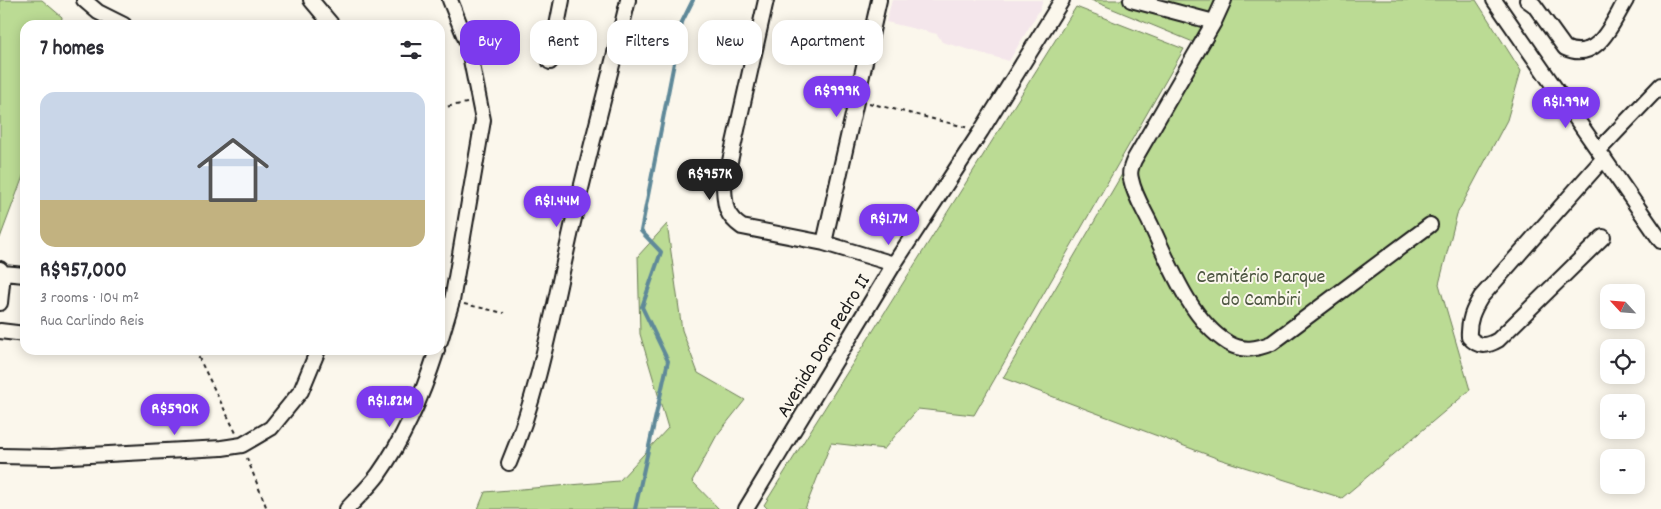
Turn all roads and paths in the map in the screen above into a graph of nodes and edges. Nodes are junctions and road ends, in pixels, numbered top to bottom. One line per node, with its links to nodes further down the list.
1 (84, 0): 14 (street)
2 (311, 0): 15 (street)
3 (450, 0): 20 (street)
4 (562, 0): 16 (street)
5 (628, 0): 42 (street)
6 (766, 0): 27 (street)
7 (880, 0): 19 (street)
8 (1132, 0): 17 (street)
9 (1224, 0): 17 (street)
10 (1494, 0): 23 (street)
11 (1527, 0): 12 (street)
12 (1626, 0)
13 (1058, 2): 22 (street, Avenida Dom Pedro II)
14 (114, 20)
15 (328, 20)
16 (558, 20)
17 (1214, 22): 24 (street)
18 (1661, 85): 23 (street)
19 (856, 99): 22 (path); 27 (street)
20 (480, 101): 21 (path); 31 (street)
21 (445, 107)
22 (981, 131): 28 (street, Avenida Dom Pedro II)
23 (1601, 154): 25 (street); 26 (street)
24 (1430, 225)
25 (1603, 237)
26 (1660, 238)
27 (824, 244): 28 (street)
28 (894, 264): 45 (street, Avenida Dom Pedro II)
29 (2, 271): 30 (street); 32 (street)
30 (20, 275)
31 (452, 301): 33 (path); 34 (street)
32 (0, 303)
33 (504, 313)
34 (445, 324)
35 (0, 331): 36 (street)
36 (20, 333)
37 (197, 355): 40 (path)
38 (316, 355): 40 (street)
39 (436, 355): 44 (street)
40 (242, 445): 41 (street); 43 (path)
41 (0, 456)
42 (509, 463)
43 (266, 509)
44 (347, 509)
45 (746, 509)

